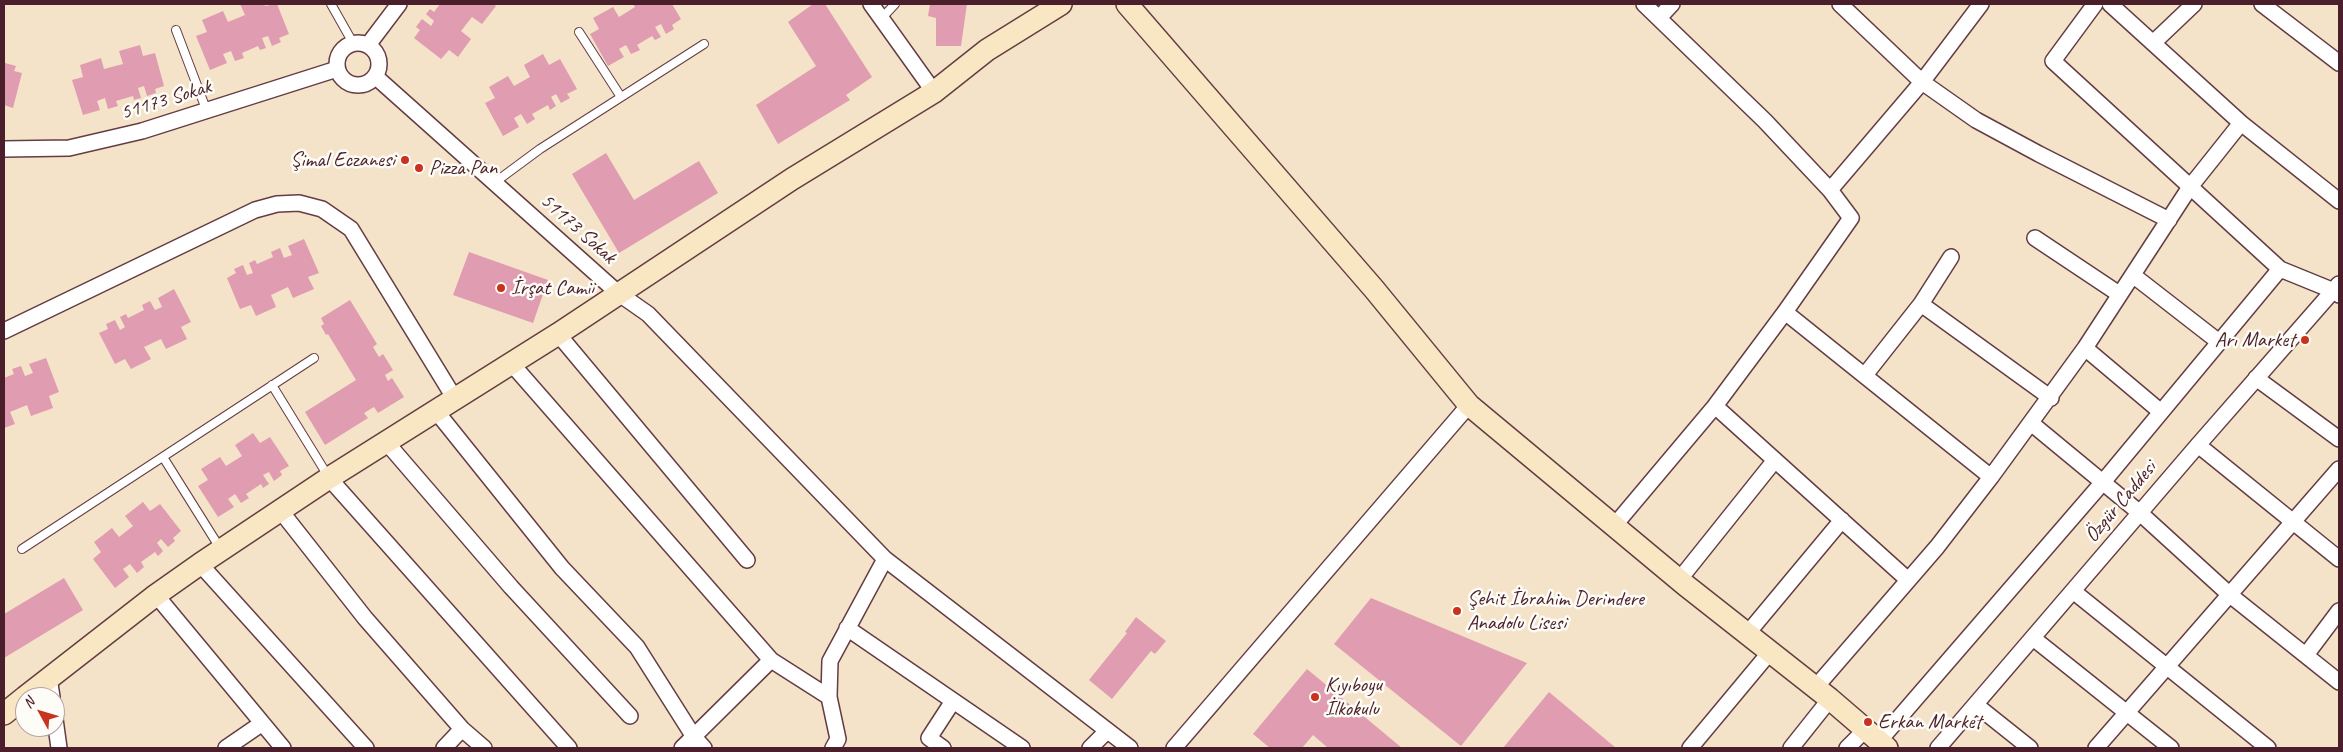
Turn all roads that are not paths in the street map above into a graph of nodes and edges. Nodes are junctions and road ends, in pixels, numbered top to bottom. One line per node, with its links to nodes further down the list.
1 (331, 4): 20 (lane)
2 (399, 4): 20 (street)
3 (871, 4): 16 (street)
4 (894, 4): 16 (lane)
5 (1061, 4): 26 (main road)
6 (1127, 4): 56 (main road)
7 (1644, 4): 15 (street)
8 (1672, 4): 15 (street)
9 (1840, 4): 25 (street)
10 (1981, 4): 25 (street)
11 (2095, 4): 32 (street)
12 (2194, 4): 19 (street)
13 (2262, 4): 22 (street)
14 (2119, 7): 19 (street)
15 (1659, 18): 33 (street)
16 (881, 19): 26 (street)
17 (176, 30): 28 (lane)
18 (579, 32): 27 (lane)
19 (2153, 43): 29 (street)
20 (360, 44): 23 (street); 24 (street)
21 (704, 44): 27 (lane)
22 (2339, 63)
23 (337, 69): 24 (street); 28 (street, 51173 Sokak)
24 (376, 77): 31 (street, 51173 Sokak)
25 (1922, 82): 33 (street); 35 (street)
26 (934, 92): 41 (main road)
27 (621, 97): 31 (lane)
28 (206, 109): 30 (street, 51173 Sokak)
29 (2241, 123): 32 (street); 34 (street)
30 (4, 150)
31 (494, 183): 41 (street, 51173 Sokak)
32 (2190, 187): 35 (street); 38 (street)
33 (1830, 190): 44 (street)
34 (2339, 201)
35 (2169, 220): 39 (street)
36 (2035, 238): 42 (street)
37 (1951, 257): 43 (street)
38 (2280, 269): 40 (street); 47 (street)
39 (2134, 276): 42 (street); 47 (street)
40 (2337, 290): 52 (street, Özgür Caddesi)
41 (618, 294): 46 (main road); 78 (street, 51173 Sokak)
42 (2119, 294): 48 (street)
43 (1921, 304): 51 (street); 54 (street)
44 (1786, 312): 51 (street); 57 (street)
45 (4, 331): 55 (street)
46 (558, 334): 50 (main road); 79 (street)
47 (2219, 342): 59 (street)
48 (2085, 348): 54 (street); 59 (street)
49 (314, 358): 53 (lane)
50 (510, 363): 55 (main road); 92 (street)
51 (1865, 376): 67 (street)
52 (2256, 378): 61 (street); 63 (street, Özgür Caddesi)
53 (272, 386): 64 (lane); 68 (lane)
54 (2051, 398): 60 (street)
55 (455, 399): 58 (main road)
56 (1469, 405): 74 (main road); 121 (street)
57 (1715, 406): 65 (street); 74 (street)
58 (436, 412): 62 (main road); 108 (street)
59 (2162, 412): 69 (street)
60 (2031, 423): 67 (street); 69 (street)
61 (2339, 440)
62 (387, 443): 68 (main road); 103 (street)
63 (2198, 445): 71 (street, Özgür Caddesi); 73 (street)
64 (163, 456): 75 (lane); 76 (lane)
65 (1775, 460): 72 (street); 81 (street)
66 (2339, 469): 73 (street)
67 (1991, 477): 82 (street)
68 (329, 478): 70 (main road); 115 (street)
69 (2103, 482): 71 (street); 107 (street)
70 (280, 510): 76 (main road); 105 (street)
71 (2140, 513): 83 (street, Özgür Caddesi); 84 (street)
72 (1842, 520): 82 (street); 88 (street)
73 (2294, 522): 77 (street); 84 (street)
74 (1614, 526): 81 (main road)
75 (22, 549)
76 (221, 550): 80 (main road)
77 (2339, 558)
78 (885, 559): 87 (street); 106 (street, 51173 Sokak)
79 (747, 560)
80 (200, 564): 85 (main road); 112 (street)
81 (1678, 580): 88 (main road)
82 (1908, 580): 96 (street)
83 (2073, 591): 89 (street, Özgür Caddesi); 93 (street)
84 (2230, 594): 91 (street); 93 (street)
85 (156, 595): 95 (main road); 104 (street)
86 (2339, 611): 91 (street)
87 (847, 628): 97 (street); 98 (street)
88 (1747, 634): 90 (main road)
89 (2033, 638): 100 (street, Özgür Caddesi); 101 (street)
90 (1770, 652): 96 (main road); 122 (street)
91 (2306, 655): 94 (street)
92 (771, 660): 97 (street); 108 (street)
93 (2168, 666): 101 (street); 129 (street)
94 (2339, 682)
95 (51, 687)
96 (1823, 694): 107 (main road); 123 (street)
97 (829, 697): 109 (street)
98 (953, 701): 117 (street); 118 (street)
99 (15, 705): 102 (main road)
100 (1976, 705): 125 (street, Özgür Caddesi); 126 (street)
101 (2127, 713): 127 (street); 128 (street)
102 (4, 714)
103 (630, 716)
104 (261, 724): 110 (street); 111 (street)
105 (462, 729): 113 (street); 114 (street)
106 (1107, 731): 119 (street); 120 (street, 51173 Sokak)
107 (1878, 739): 124 (street)
108 (699, 743): 116 (street)
109 (839, 745)
110 (226, 748)
111 (283, 748)
112 (366, 748)
113 (444, 748)
114 (484, 748)
115 (569, 748)
116 (682, 748)
117 (943, 748)
118 (1022, 748)
119 (1090, 748)
120 (1130, 748)
121 (1174, 748)
122 (1690, 748)
123 (1791, 748)
124 (1847, 748)
125 (1938, 748)
126 (2030, 748)
127 (2096, 748)
128 (2171, 748)
129 (2268, 748)

